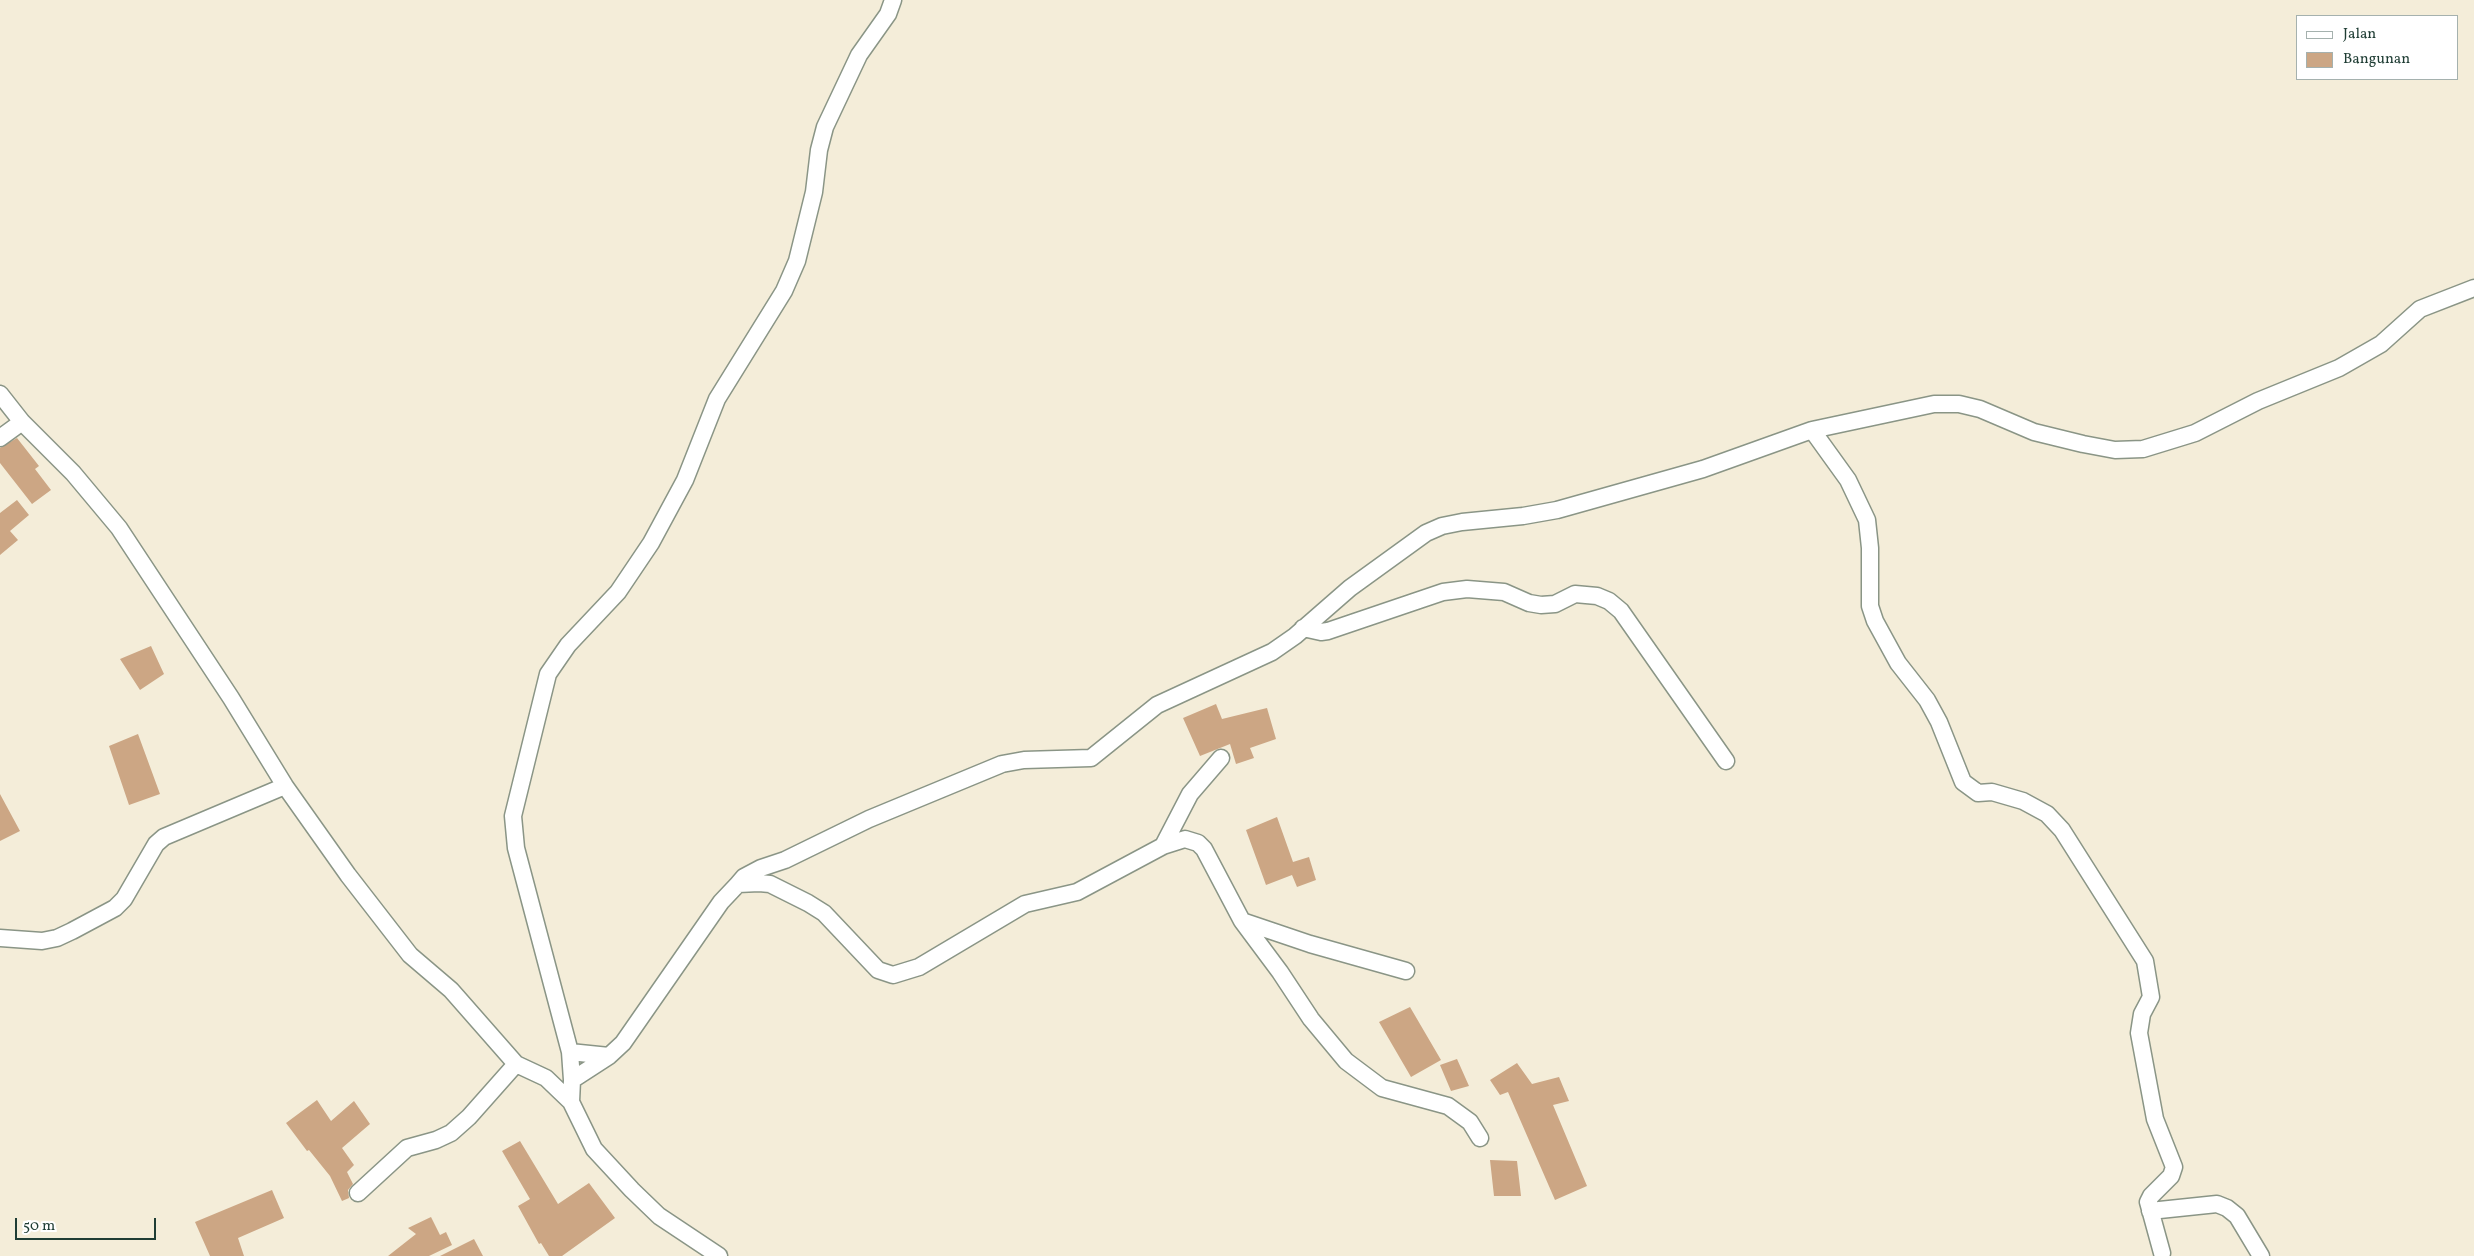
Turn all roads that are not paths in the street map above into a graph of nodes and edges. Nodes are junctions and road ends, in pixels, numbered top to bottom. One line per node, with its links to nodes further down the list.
1 (893, 0): 16 (street)
2 (2474, 288): 5 (street)
3 (0, 394): 4 (street)
4 (22, 422): 6 (street); 10 (street)
5 (1812, 430): 7 (street); 23 (street)
6 (0, 438)
7 (1303, 628): 9 (street); 12 (street)
8 (1221, 758): 11 (street)
9 (1726, 761)
10 (285, 786): 14 (street); 18 (street)
11 (1163, 846): 12 (street); 13 (street)
12 (738, 884): 17 (street)
13 (1242, 921): 15 (street); 21 (street)
14 (0, 938)
15 (1406, 971)
16 (570, 1052): 17 (street); 19 (street)
17 (609, 1056): 19 (street)
18 (516, 1064): 20 (street); 22 (street)
19 (572, 1080): 20 (street)
20 (571, 1102): 25 (street)
21 (1480, 1138)
22 (358, 1193)
23 (2150, 1211): 24 (street); 26 (street)
24 (2162, 1253)
25 (719, 1256)
26 (2261, 1256)

